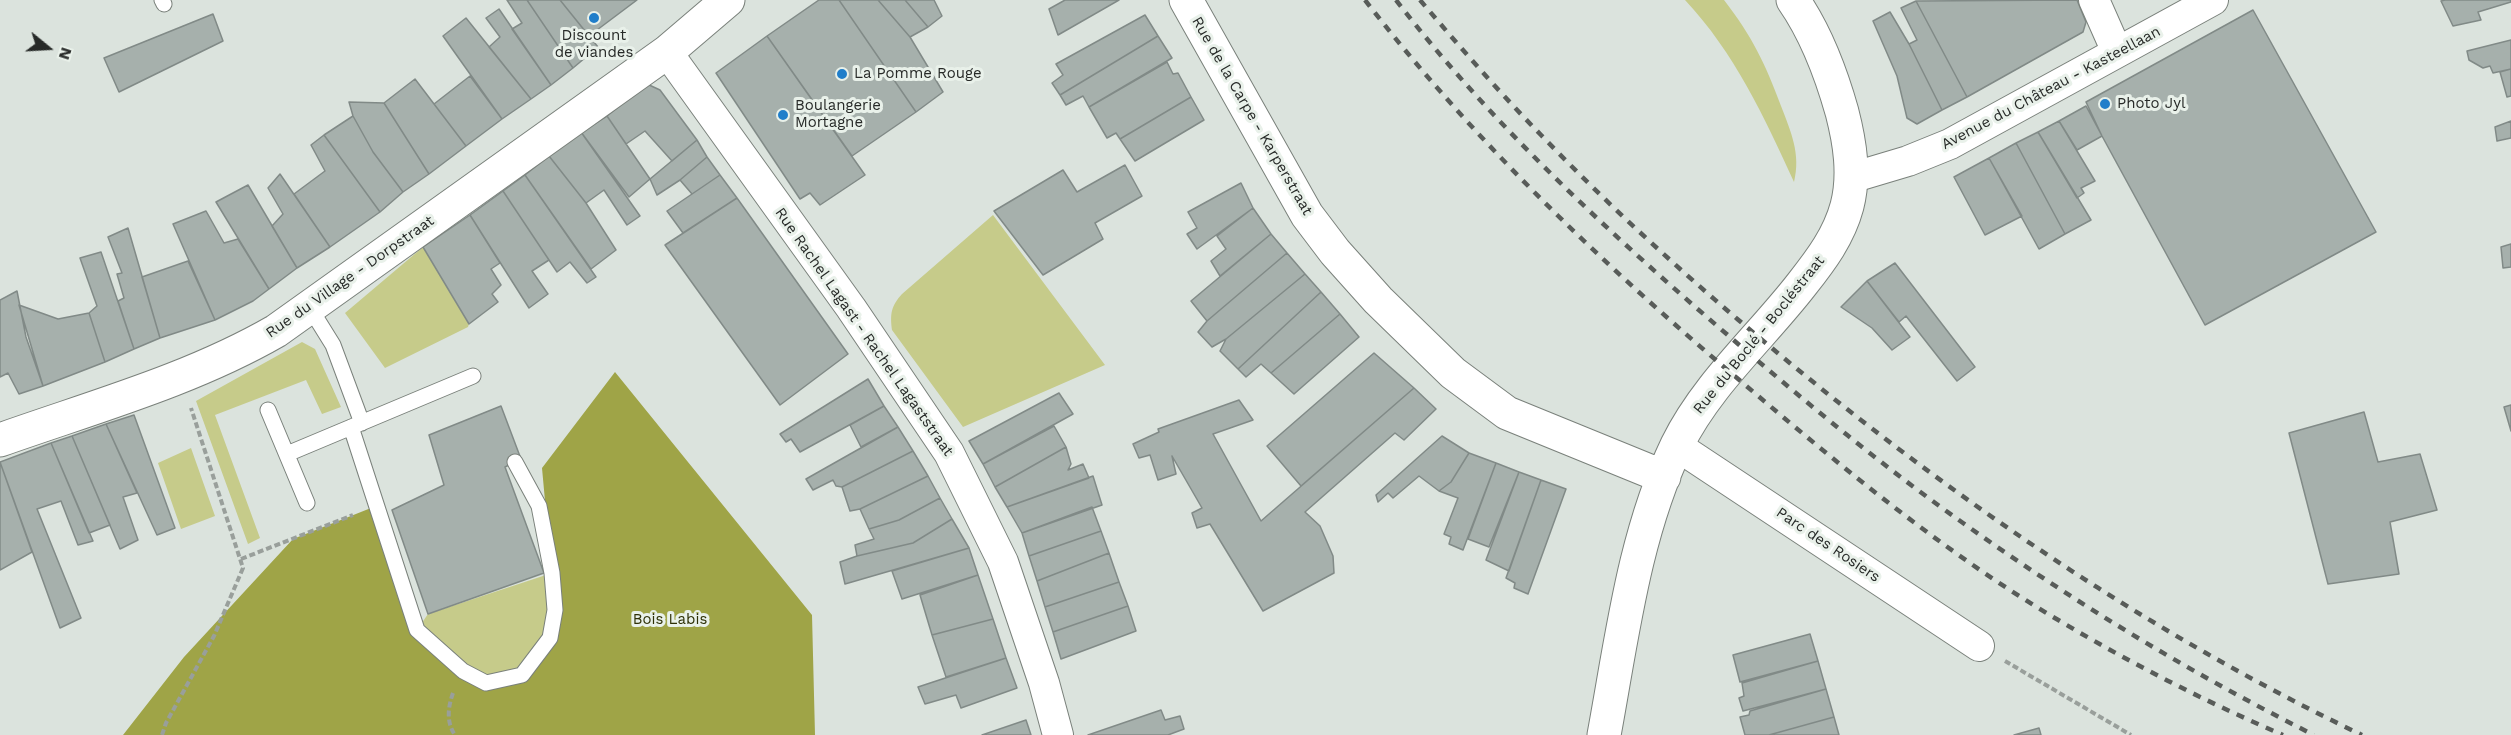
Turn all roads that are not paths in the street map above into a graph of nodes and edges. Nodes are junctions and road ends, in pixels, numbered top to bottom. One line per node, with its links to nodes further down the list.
1 (728, 0): 6 (street)
2 (1186, 0): 17 (street, Rue de la Carpe - Karperstraat)
3 (1793, 0): 8 (street, Rue du Boclé - Bocléstraat)
4 (2094, 0): 7 (street)
5 (2214, 0): 7 (street, Avenue du Château - Kasteellaan)
6 (667, 52): 9 (street, Rue du Village - Dorpstraat); 20 (street, Rue Rachel Lagast - Rachel Lagaststraat)
7 (2117, 52): 8 (street, Avenue du Château - Kasteellaan)
8 (1851, 178): 14 (street, Rue du Boclé - Bocléstraat)
9 (309, 309): 12 (lane); 13 (street, Rue du Village - Dorpstraat)
10 (473, 376): 12 (lane)
11 (268, 410): 15 (lane)
12 (357, 425): 15 (lane); 16 (lane)
13 (0, 440)
14 (1677, 446): 17 (street, Rue du Boclé - Bocléstraat); 19 (street, Parc des Rosiers)
15 (287, 454): 18 (lane)
16 (514, 462)
17 (1664, 477): 21 (street, Rue du Boclé - Bocléstraat)
18 (307, 503)
19 (1979, 646)
20 (1058, 735)
21 (1604, 735)

